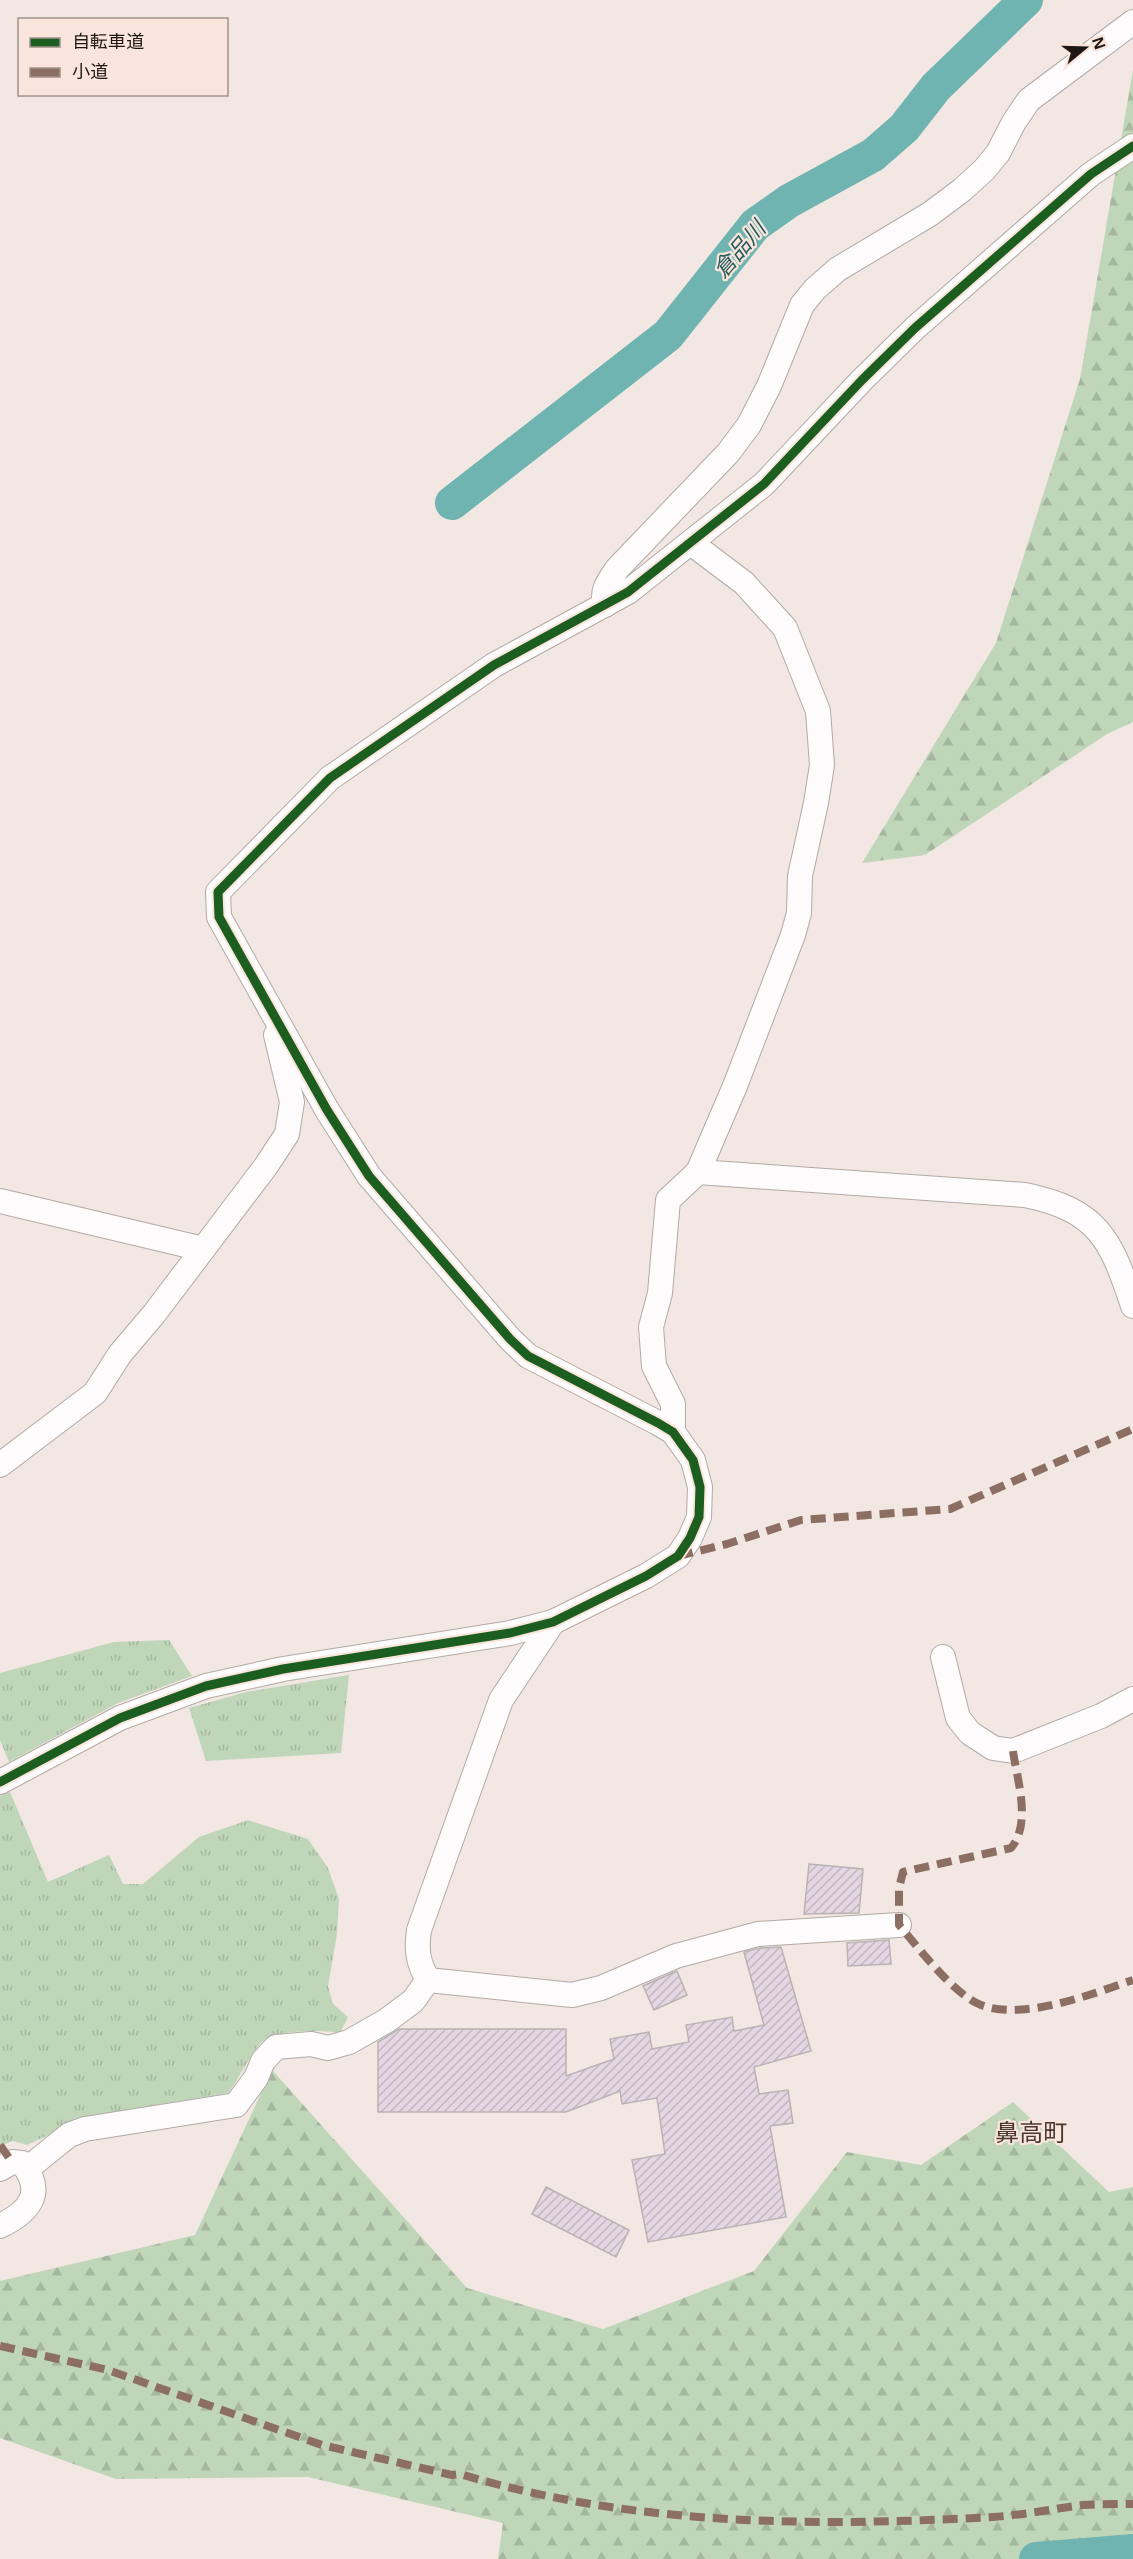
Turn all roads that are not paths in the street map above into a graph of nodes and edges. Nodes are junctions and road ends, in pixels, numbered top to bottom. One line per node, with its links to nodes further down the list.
1 (1133, 22): 4 (street)
2 (1133, 146): 3 (street)
3 (690, 543): 4 (street); 6 (street)
4 (604, 605): 5 (street)
5 (270, 1007): 8 (street); 10 (street)
6 (698, 1172): 9 (street); 10 (street)
7 (0, 1201): 8 (street)
8 (203, 1249): 11 (street)
9 (1133, 1306)
10 (673, 1432): 12 (street)
11 (4, 1459)
12 (553, 1622): 15 (street); 17 (street)
13 (943, 1657): 14 (street)
14 (1133, 1699)
15 (0, 1782)
16 (899, 1925): 17 (street)
17 (428, 1980): 19 (street)
18 (0, 2169): 19 (street)
19 (27, 2169): 20 (street)
20 (0, 2226)

